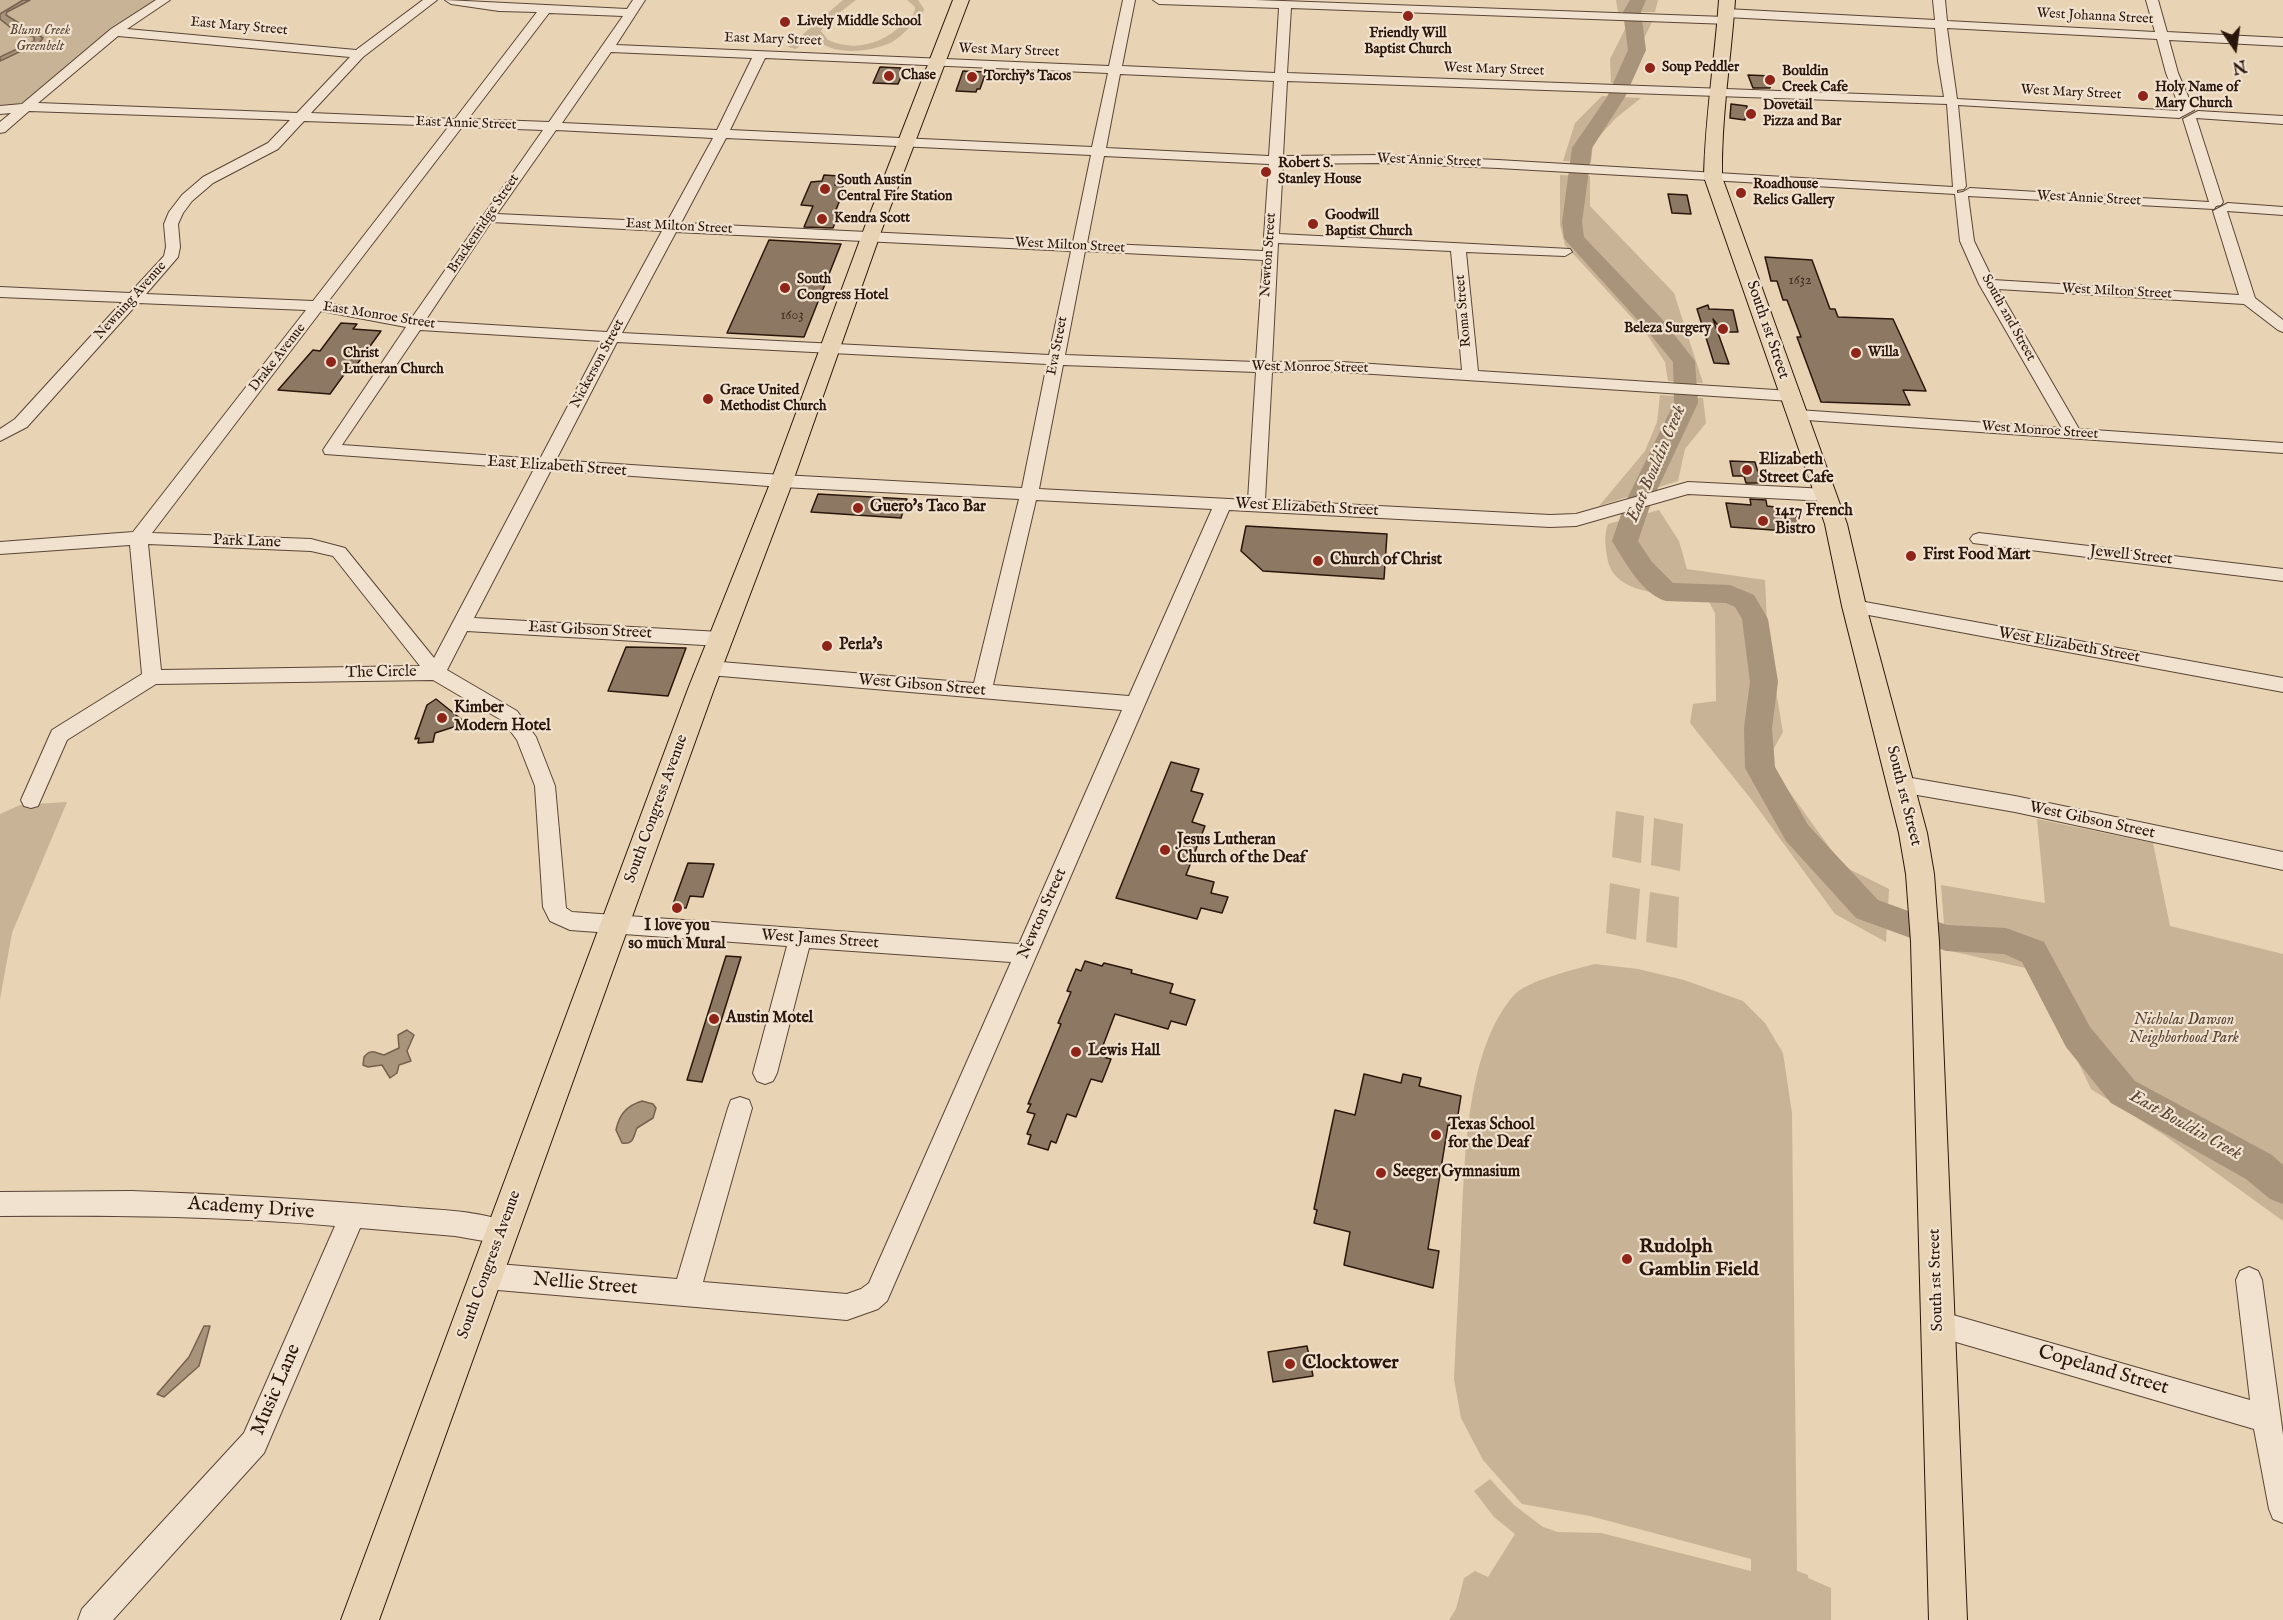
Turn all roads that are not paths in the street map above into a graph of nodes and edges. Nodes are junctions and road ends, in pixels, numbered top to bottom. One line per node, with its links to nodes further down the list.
1 (164, 0): 16 (street)
2 (431, 0): 20 (street, Newning Avenue)
3 (451, 0): 12 (street)
4 (639, 0): 14 (street, Brackenridge Street)
5 (961, 0): 22 (main road, South Congress Avenue)
6 (1129, 0): 23 (street, Eva Street)
7 (1159, 0): 11 (street, West Johanna Street)
8 (1939, 0): 15 (street, South 2nd Street)
9 (2152, 0): 17 (street)
10 (1360, 4): 11 (street, West Johanna Street); 13 (street, West Johanna Street)
11 (1285, 5): 24 (street, Newton Street)
12 (546, 9): 14 (street); 32 (street, Drake Avenue)
13 (1726, 12): 15 (street, West Johanna Street); 25 (main road, South 1st Street)
14 (630, 13): 19 (street, Brackenridge Street)
15 (1941, 24): 17 (street, West Johanna Street); 26 (street, South 2nd Street)
16 (115, 32): 20 (street, East Mary Street); 27 (street)
17 (2162, 35): 18 (street, West Johanna Street); 29 (street)
18 (2283, 42)
19 (608, 48): 21 (street, East Mary Street); 33 (street, Brackenridge Street)
20 (359, 54): 30 (street, Newning Avenue)
21 (760, 55): 22 (street, East Mary Street); 35 (street, Nickerson Street)
22 (937, 62): 23 (street, West Mary Street); 36 (main road, South Congress Avenue)
23 (1115, 70): 24 (street, West Mary Street); 37 (street, Eva Street)
24 (1281, 77): 25 (street, West Mary Street); 38 (street, Newton Street)
25 (1718, 93): 26 (street, West Mary Street); 39 (main road, South 1st Street)
26 (1951, 102): 29 (street, West Mary Street); 40 (street, South 2nd Street)
27 (27, 106): 28 (street, East Annie Street); 30 (street, East Annie Street); 34 (street)
28 (0, 110)
29 (2189, 114): 31 (street, West Mary Street); 41 (street)
30 (298, 118): 32 (street, East Annie Street); 53 (street, Newning Avenue)
31 (2283, 120)
32 (458, 124): 33 (street, East Annie Street); 55 (street, Drake Avenue)
33 (552, 126): 35 (street, East Annie Street); 43 (street, Brackenridge Street)
34 (0, 129)
35 (721, 135): 36 (street, East Annie Street); 44 (street, Nickerson Street)
36 (906, 144): 37 (street, West Annie Street); 45 (main road, South Congress Avenue)
37 (1098, 152): 38 (street, West Annie Street); 47 (street, Eva Street)
38 (1275, 160): 39 (street, West Annie Street); 46 (street, Newton Street)
39 (1713, 177): 40 (street, West Annie Street); 63 (main road, South 1st Street)
40 (1960, 191): 41 (street, West Annie Street); 51 (street, South 2nd Street)
41 (2218, 207): 42 (street, West Annie Street); 54 (street)
42 (2283, 211)
43 (487, 218): 44 (street, East Milton Street); 56 (street, Brackenridge Street)
44 (672, 227): 45 (street, East Milton Street); 58 (street, Nickerson Street)
45 (871, 237): 47 (street, West Milton Street); 59 (main road, South Congress Avenue)
46 (1271, 237): 48 (street); 50 (street, Newton Street)
47 (1078, 247): 50 (street, West Milton Street); 60 (street, Eva Street)
48 (1458, 247): 49 (street); 62 (street, Roma Street)
49 (1565, 252)
50 (1269, 256): 61 (street, Newton Street)
51 (1987, 284): 54 (street, West Milton Street); 64 (street, South 2nd Street)
52 (0, 292): 53 (street, East Monroe Street)
53 (134, 299): 55 (street, East Monroe Street); 65 (street, Newning Avenue)
54 (2247, 300): 57 (street)
55 (318, 306): 56 (street, East Monroe Street); 74 (street, Drake Avenue)
56 (417, 325): 58 (street, East Monroe Street); 67 (street, Brackenridge Street)
57 (2283, 327)
58 (612, 337): 59 (street, East Monroe Street); 68 (street, Nickerson Street)
59 (830, 348): 60 (street, West Monroe Street); 69 (main road, South Congress Avenue)
60 (1055, 360): 61 (street, West Monroe Street); 70 (street, Eva Street)
61 (1263, 367): 62 (street, West Monroe Street); 73 (street, Newton Street)
62 (1470, 375): 63 (street, West Monroe Street)
63 (1794, 406): 64 (street, West Monroe Street); 71 (main road, South 1st Street)
64 (2074, 434): 66 (street, West Monroe Street)
65 (0, 436)
66 (2283, 448)
67 (332, 450): 68 (street, East Elizabeth Street)
68 (545, 466): 69 (street, East Elizabeth Street); 79 (street, Nickerson Street)
69 (782, 481): 70 (street, West Elizabeth Street); 80 (main road, South Congress Avenue)
70 (1029, 494): 72 (street, West Elizabeth Street); 85 (street, Eva Street)
71 (1827, 495): 73 (street, West Elizabeth Street); 78 (main road, South 1st Street)
72 (1223, 503): 73 (street, West Elizabeth Street); 86 (street, Newton Street)
73 (1256, 505)
74 (138, 538): 76 (street, Park Lane); 82 (street, Park Lane); 83 (street)
75 (1978, 538): 77 (street, Jewell Street)
76 (0, 548)
77 (2283, 574)
78 (1854, 606): 84 (street, West Elizabeth Street); 87 (main road, South 1st Street)
79 (461, 624): 80 (street, East Gibson Street); 82 (street, Nickerson Street)
80 (720, 639): 81 (main road, South Congress Avenue)
81 (708, 669): 85 (street, West Gibson Street); 90 (main road, South Congress Avenue)
82 (436, 673): 83 (street, The Circle); 90 (street, The Circle)
83 (152, 677): 88 (street)
84 (2283, 685)
85 (982, 691): 86 (street, West Gibson Street)
86 (1136, 704): 92 (street, Newton Street)
87 (1900, 784): 89 (street, West Gibson Street); 102 (main road, South 1st Street)
88 (31, 800)
89 (2283, 861)
90 (615, 924): 91 (street, West James Street); 97 (main road, South Congress Avenue)
91 (800, 939): 92 (street, West James Street); 93 (street)
92 (1025, 954): 101 (street, Newton Street)
93 (765, 1073)
94 (740, 1108): 100 (street)
95 (0, 1204): 96 (street, Academy Drive)
96 (351, 1216): 97 (street, Academy Drive); 105 (street, Music Lane)
97 (501, 1232): 98 (main road, South Congress Avenue)
98 (486, 1276): 100 (street, Nellie Street); 106 (main road, South Congress Avenue)
99 (2249, 1280): 103 (street)
100 (686, 1294): 101 (street, Nellie Street)
101 (847, 1307)
102 (1939, 1324): 103 (street, Copeland Street); 107 (main road, South 1st Street)
103 (2266, 1419): 104 (street)
104 (2283, 1509)
105 (93, 1620)
106 (360, 1620)
107 (1948, 1620)

